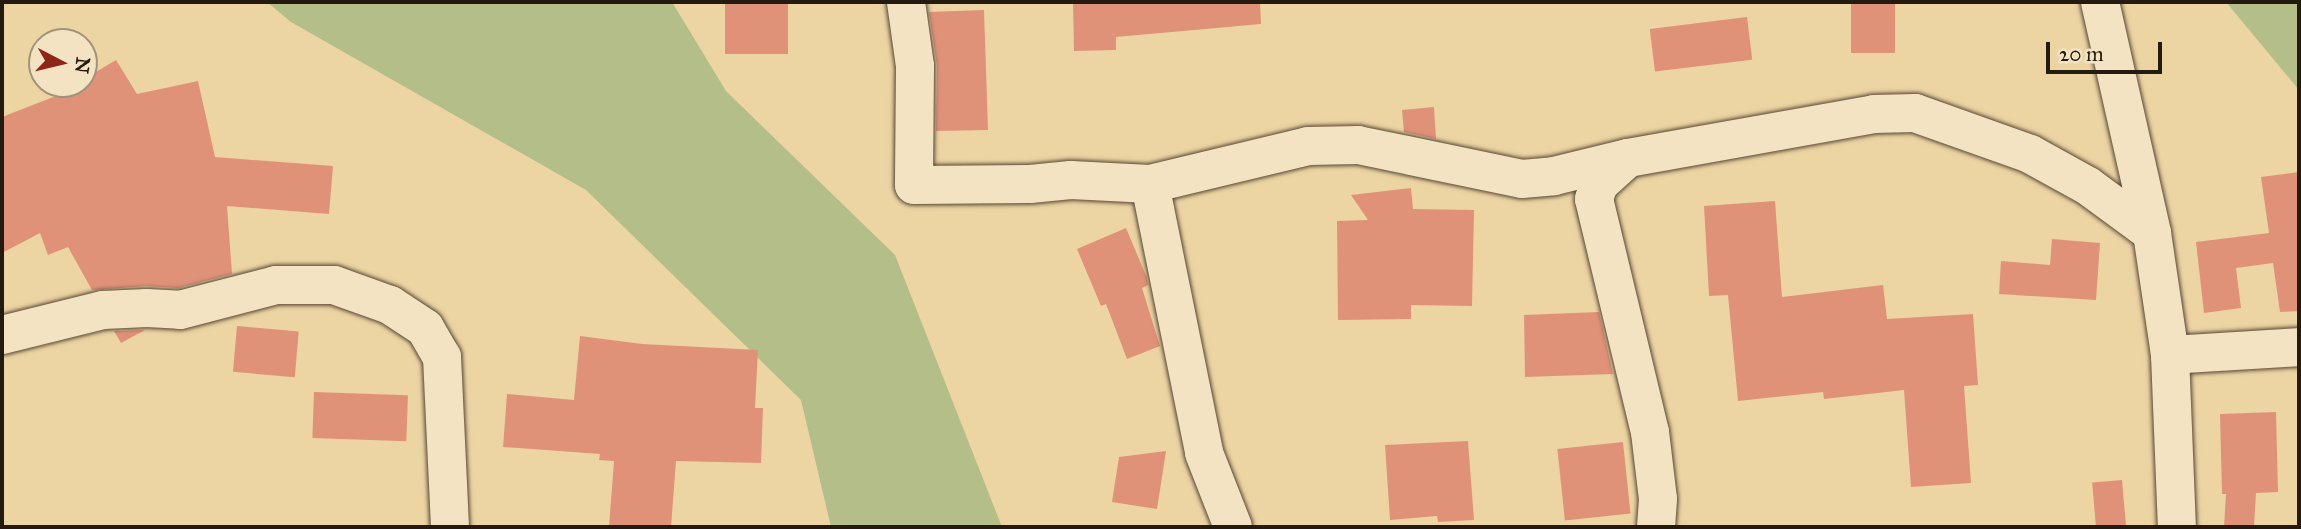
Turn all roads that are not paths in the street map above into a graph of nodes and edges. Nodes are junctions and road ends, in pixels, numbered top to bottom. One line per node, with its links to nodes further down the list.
1 (906, 2): 4 (street)
2 (2100, 2): 5 (street)
3 (1629, 158): 4 (street); 5 (street); 11 (street)
4 (1150, 184): 10 (street)
5 (2152, 233): 8 (street)
6 (2, 335): 9 (street)
7 (2299, 347): 8 (street)
8 (2171, 355): 12 (street)
9 (450, 527)
10 (1233, 527)
11 (1656, 527)
12 (2177, 527)

